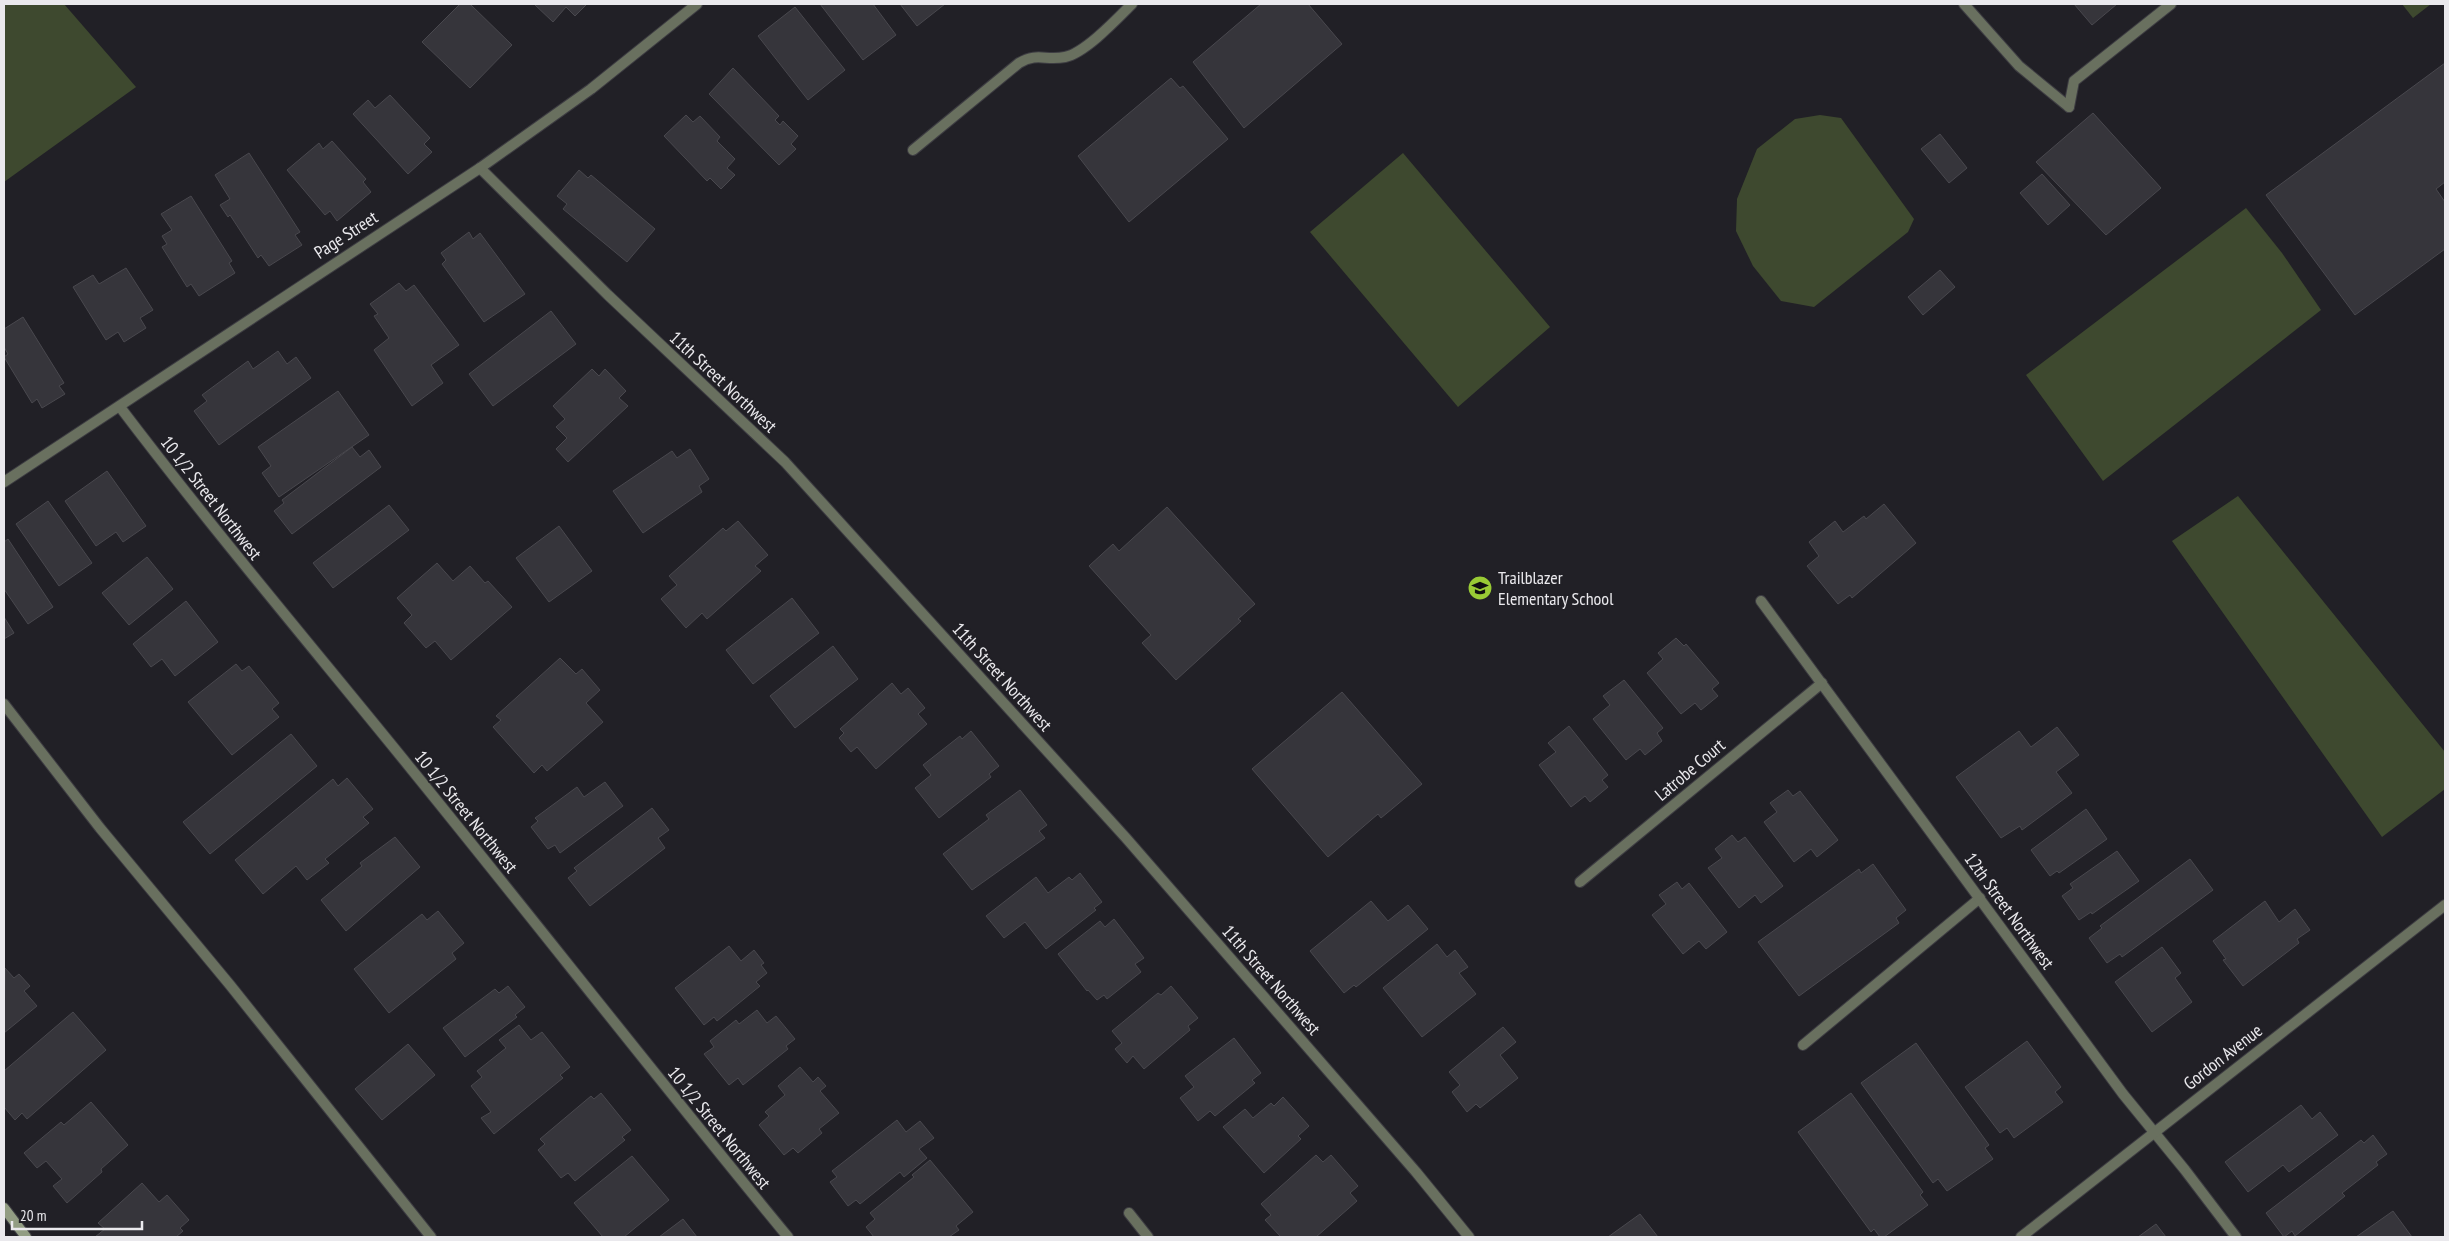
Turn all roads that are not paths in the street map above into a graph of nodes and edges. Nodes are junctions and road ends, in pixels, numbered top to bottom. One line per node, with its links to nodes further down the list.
1 (698, 4): 6 (street, Page Street)
2 (1132, 4): 5 (street)
3 (1964, 4): 4 (street)
4 (2171, 4)
5 (914, 150)
6 (480, 168): 7 (street, Page Street); 23 (street, 11th Street Northwest)
7 (120, 407): 8 (street, Page Street); 21 (street, 10 1/2 Street Northwest)
8 (4, 482)
9 (1761, 601): 10 (street, 12th Street Northwest)
10 (1822, 683): 12 (street, Latrobe Court); 13 (street, 12th Street Northwest)
11 (4, 704): 20 (street)
12 (1580, 882)
13 (1980, 898): 15 (street); 16 (street, 12th Street Northwest)
14 (2445, 905): 16 (street, Gordon Avenue)
15 (1803, 1045)
16 (2154, 1132): 24 (street, Gordon Avenue); 25 (street, 12th Street Northwest)
17 (4, 1208): 19 (main road)
18 (1128, 1213): 22 (street)
19 (26, 1237)
20 (431, 1237)
21 (788, 1237)
22 (1148, 1237)
23 (1469, 1237)
24 (2021, 1237)
25 (2236, 1237)

